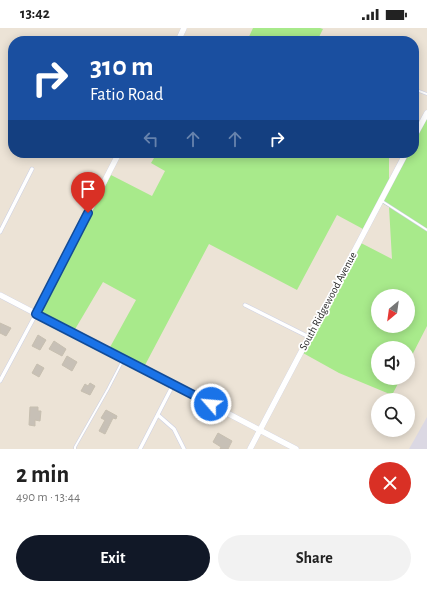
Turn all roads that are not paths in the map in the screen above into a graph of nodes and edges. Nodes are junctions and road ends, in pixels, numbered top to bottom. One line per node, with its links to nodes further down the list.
1 (427, 113): 2 (street)
2 (419, 128)
3 (116, 158): 11 (street)
4 (403, 158): 6 (street, South Ridgewood Avenue)
5 (32, 169): 8 (street)
6 (381, 200): 7 (lane); 12 (street, South Ridgewood Avenue)
7 (427, 230)
8 (0, 232)
9 (0, 295): 11 (street)
10 (245, 304): 12 (street)
11 (36, 314): 13 (street); 14 (street)
12 (309, 337): 17 (street, South Ridgewood Avenue)
13 (123, 359): 15 (street); 18 (lane)
14 (0, 381)
15 (173, 385): 16 (street); 17 (street)
16 (158, 415): 19 (street); 20 (street)
17 (260, 430): 21 (street, South Ridgewood Avenue); 22 (street)
18 (75, 449)
19 (140, 449)
20 (184, 449)
21 (250, 449)
22 (296, 449)

